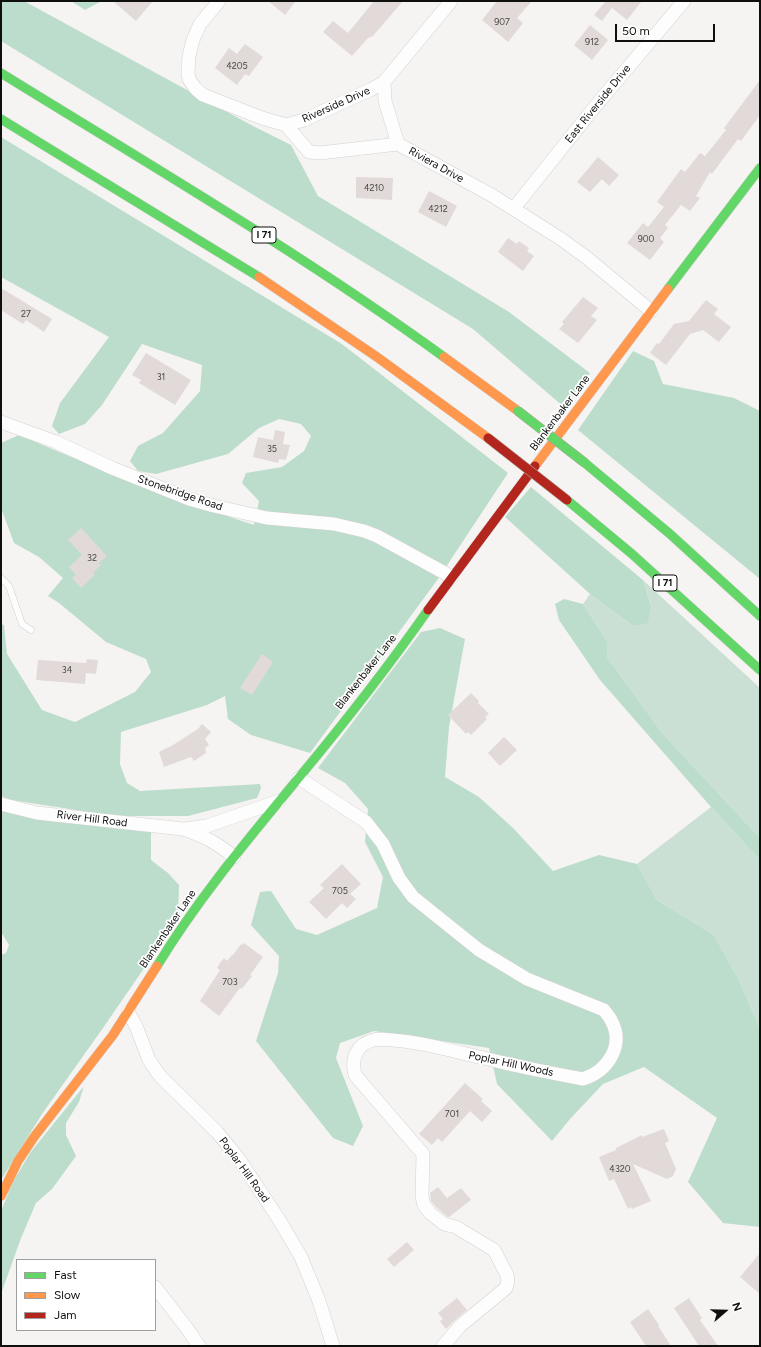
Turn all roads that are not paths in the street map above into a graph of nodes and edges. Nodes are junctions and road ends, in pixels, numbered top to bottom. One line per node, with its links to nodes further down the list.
1 (219, 1): 7 (street)
2 (451, 1): 5 (street, Riverside Drive)
3 (684, 1): 10 (street, East Riverside Drive)
4 (1, 73): 15 (main road, I 71, bridge)
5 (384, 82): 7 (street, Riverside Drive); 8 (street, Riverside Drive)
6 (1, 119): 17 (main road, I 71, bridge)
7 (286, 125): 8 (street, Riviera Drive)
8 (398, 144): 10 (street, Riviera Drive)
9 (760, 168): 11 (main road, Blankenbaker Lane)
10 (514, 208): 11 (street, Riviera Drive)
11 (650, 311): 13 (main road, Blankenbaker Lane)
12 (1, 422): 13 (street, Stonebridge Road)
13 (452, 577): 18 (main road, Blankenbaker Lane)
14 (1, 578): 16 (lane)
15 (760, 616)
16 (31, 630)
17 (760, 670)
18 (299, 778): 19 (main road, Blankenbaker Lane); 28 (street, Poplar Hill Woods)
19 (280, 801): 21 (street, River Hill Road); 22 (main road, Blankenbaker Lane)
20 (1, 804): 21 (street, River Hill Road)
21 (183, 829): 22 (street, River Hill Road)
22 (234, 857): 23 (main road, Blankenbaker Lane)
23 (128, 1012): 24 (main road, Blankenbaker Lane); 27 (street, Poplar Hill Road)
24 (1, 1196)
25 (156, 1288): 26 (street)
26 (198, 1346)
27 (333, 1346)
28 (443, 1346)

